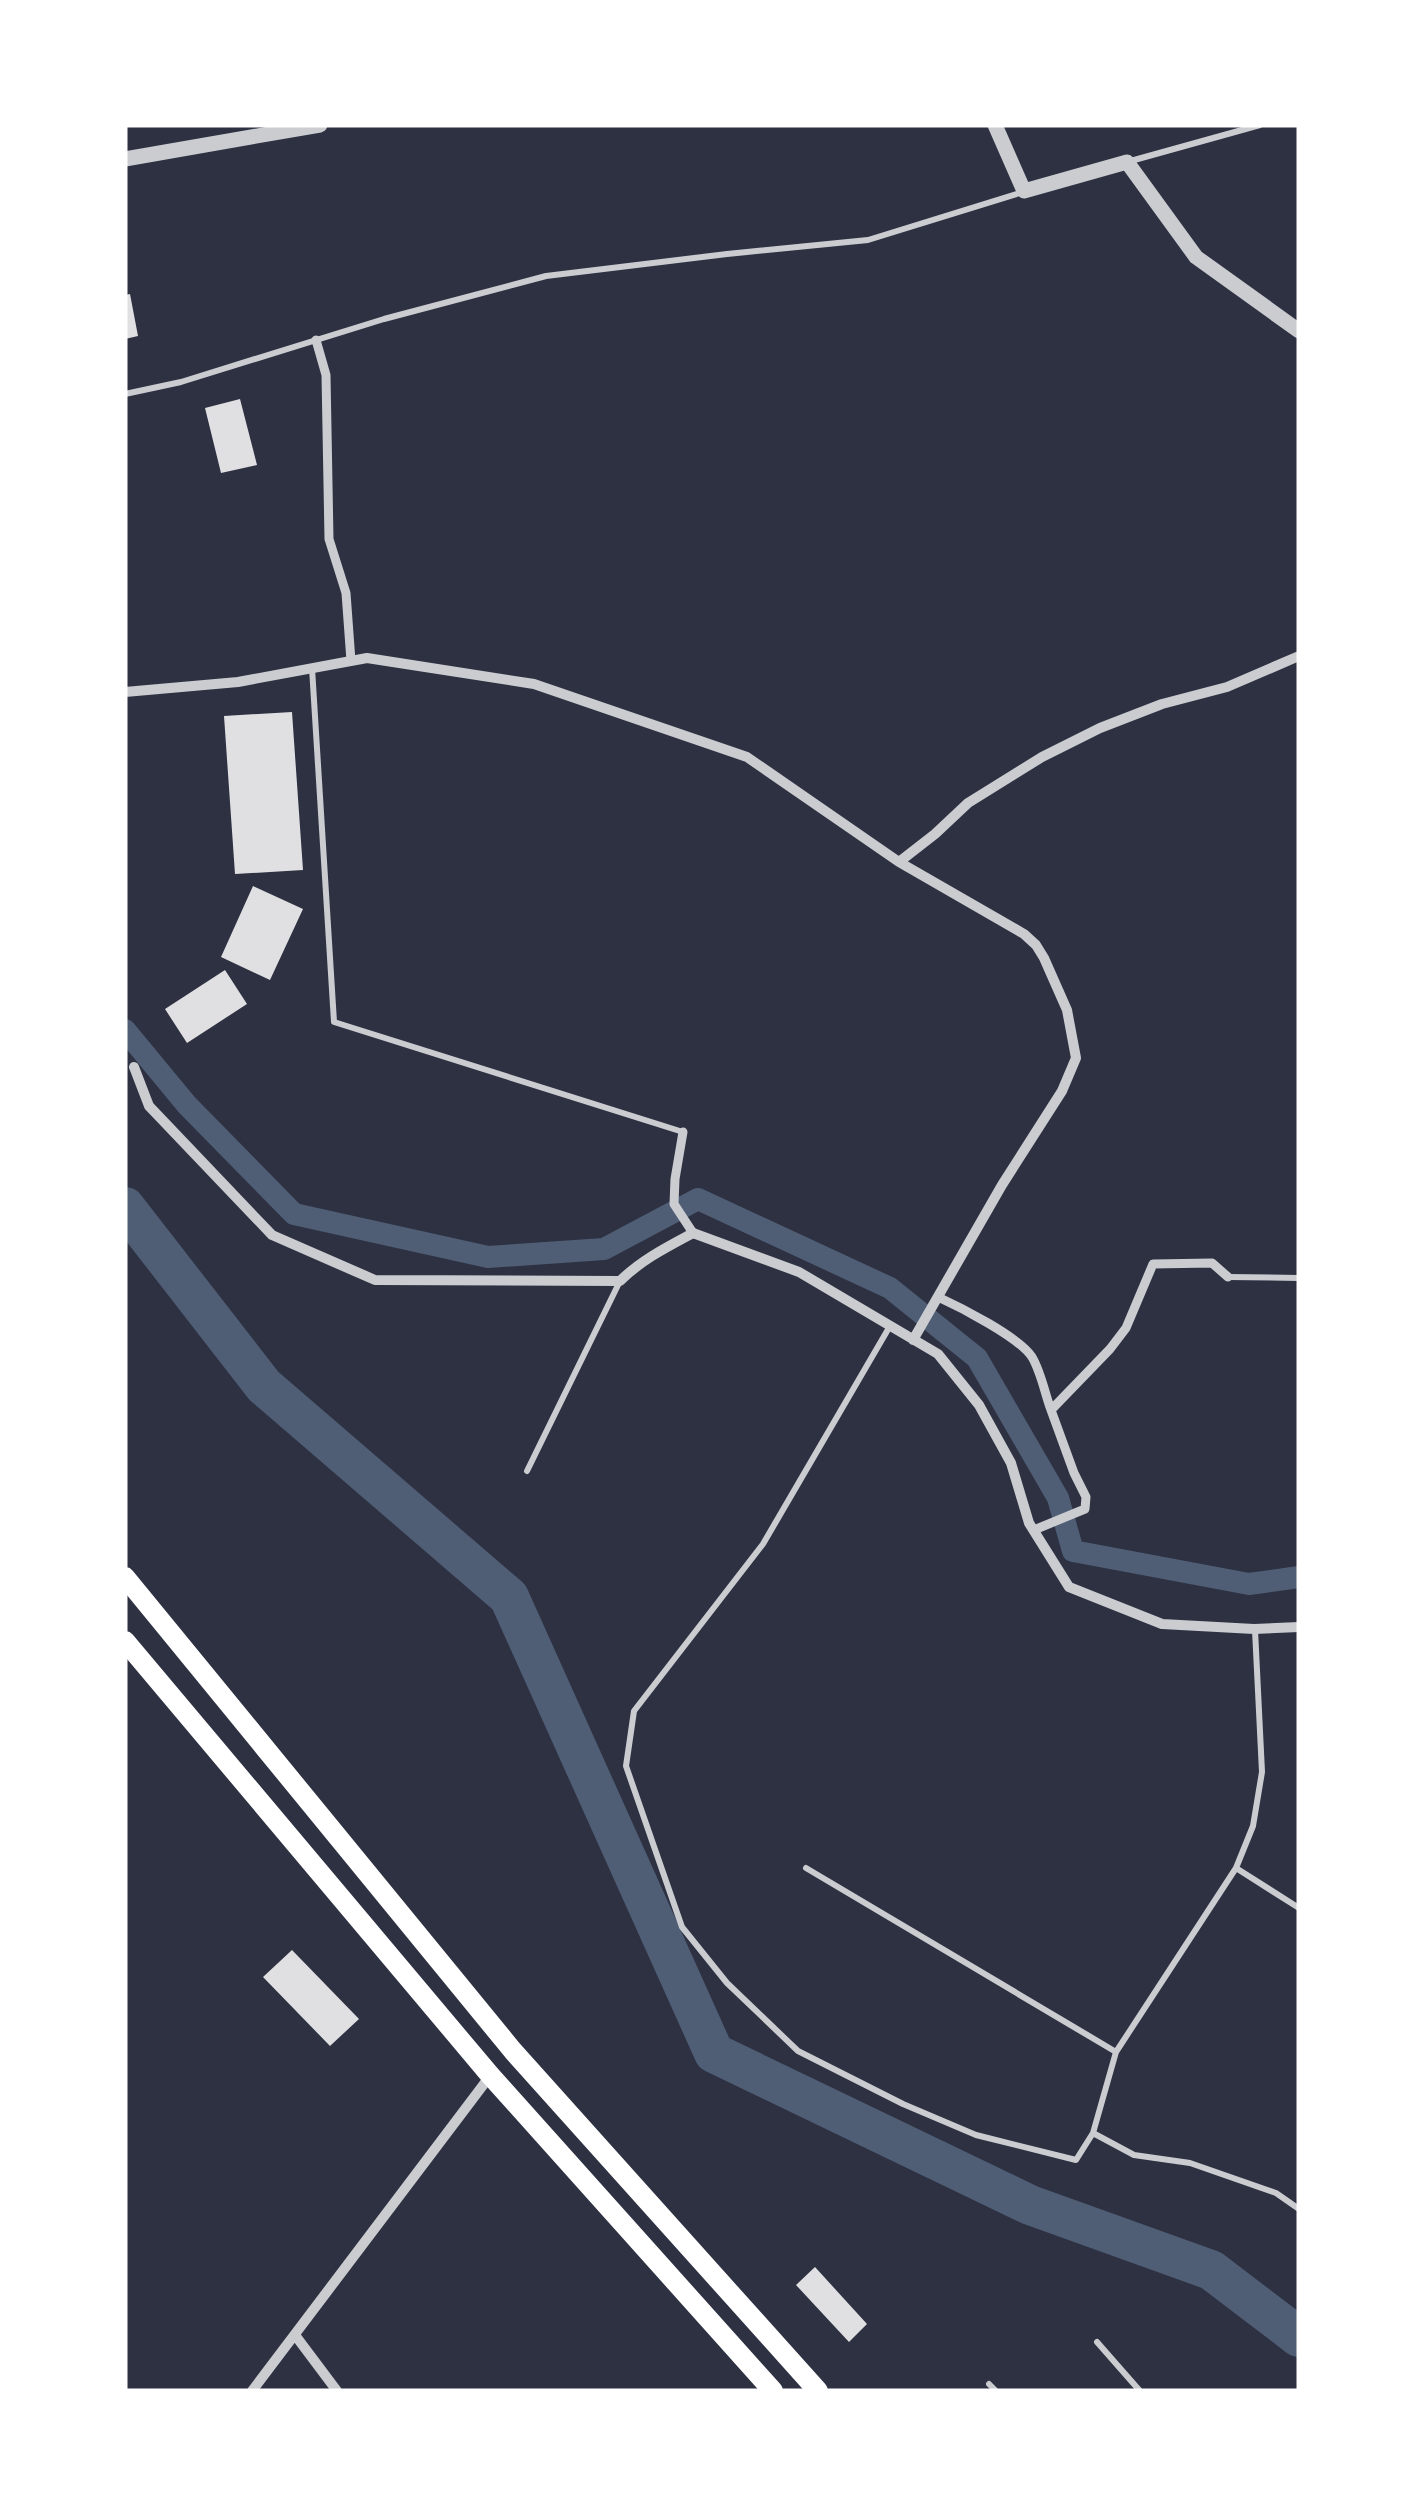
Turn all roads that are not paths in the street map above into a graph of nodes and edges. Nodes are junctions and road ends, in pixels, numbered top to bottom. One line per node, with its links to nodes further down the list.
1 (320, 125): 4 (street)
2 (996, 125): 6 (street)
3 (1260, 125): 5 (lane)
4 (125, 159)
5 (1126, 162): 6 (street); 7 (street)
6 (1024, 191): 8 (lane)
7 (1299, 332)
8 (316, 340): 9 (lane); 11 (street)
9 (125, 394)
10 (1299, 656): 14 (street)
11 (351, 661): 12 (street); 14 (street)
12 (312, 668): 13 (street); 16 (lane)
13 (125, 692)
14 (899, 862): 21 (street)
15 (134, 1067): 20 (street)
16 (683, 1132): 17 (street)
17 (693, 1233): 20 (street); 22 (street)
18 (1228, 1277): 19 (lane); 24 (street)
19 (1299, 1278)
20 (620, 1281): 25 (lane)
21 (937, 1298): 23 (street); 24 (street)
22 (890, 1326): 23 (street); 36 (lane)
23 (914, 1339): 26 (street)
24 (1051, 1410): 26 (street)
25 (528, 1471)
26 (1034, 1530): 29 (street)
27 (125, 1577): 43 (main road)
28 (1299, 1627): 29 (street)
29 (1254, 1629): 32 (lane)
30 (125, 1641): 35 (main road)
31 (806, 1868): 34 (lane)
32 (1236, 1868): 33 (lane); 34 (lane)
33 (1299, 1908)
34 (1116, 2052): 36 (lane)
35 (490, 2075): 38 (street); 42 (main road)
36 (1093, 2133): 37 (lane)
37 (1299, 2209)
38 (294, 2335): 40 (street); 41 (street)
39 (1097, 2342): 44 (lane)
40 (252, 2391)
41 (337, 2391)
42 (773, 2391)
43 (818, 2391)
44 (1140, 2391)

